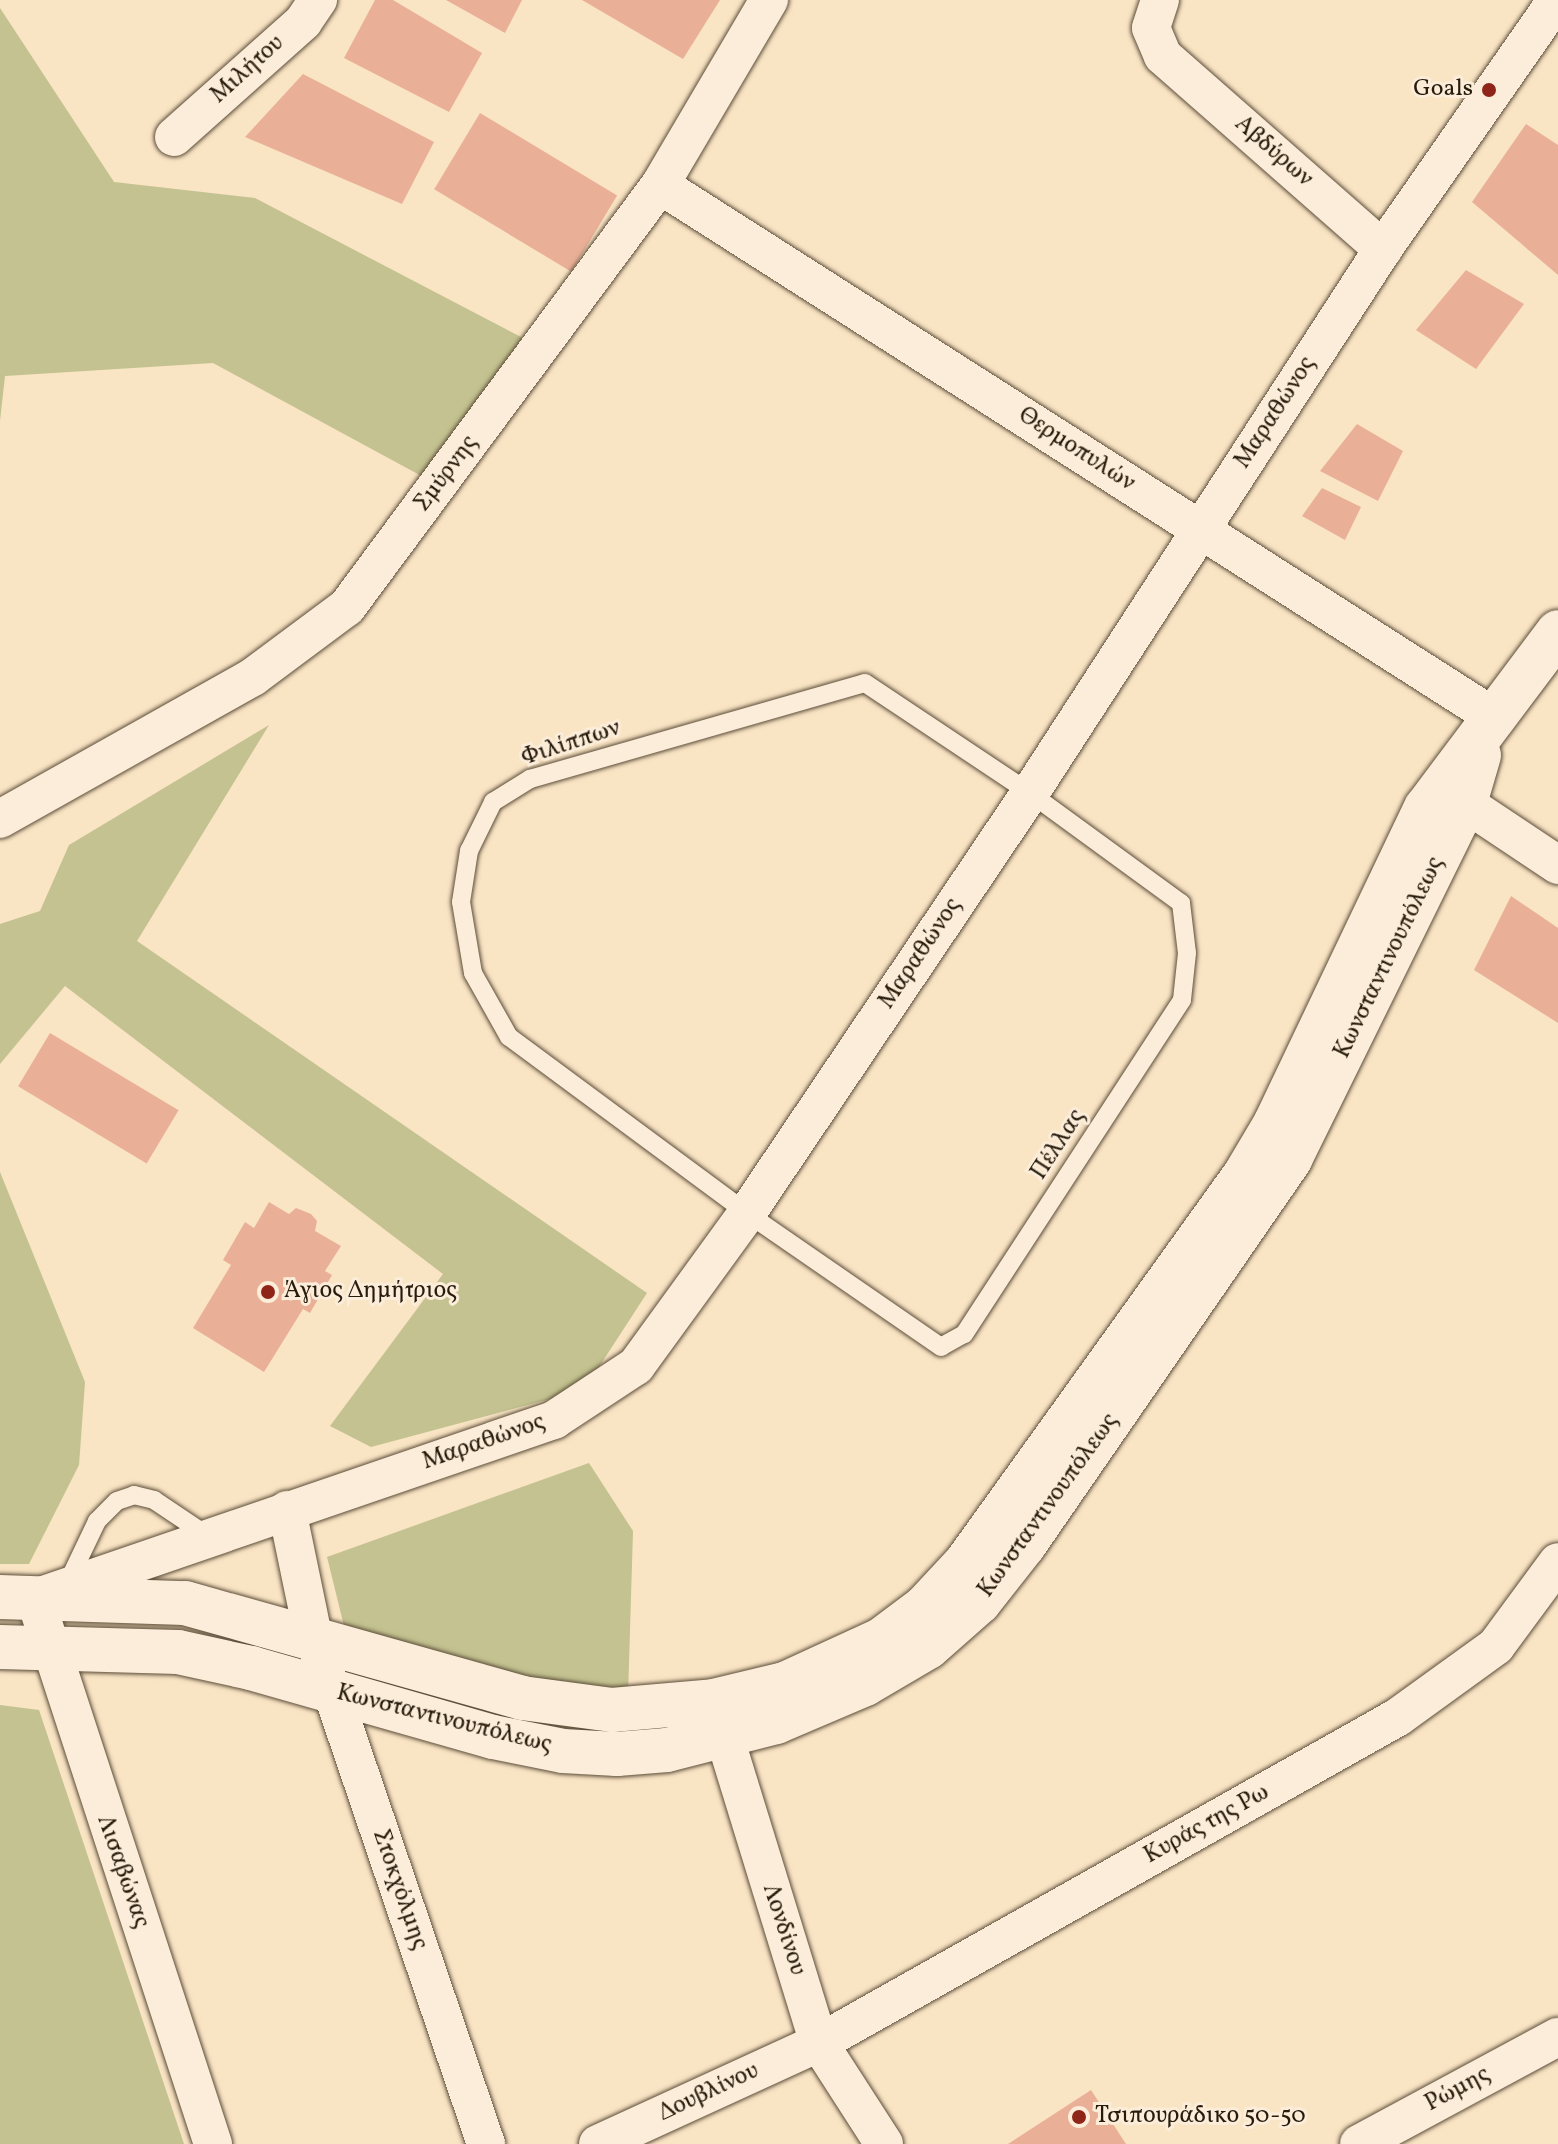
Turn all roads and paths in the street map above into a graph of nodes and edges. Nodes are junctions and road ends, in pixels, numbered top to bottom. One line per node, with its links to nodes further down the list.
1 (318, 0): 5 (street, Μιλήτου)
2 (769, 0): 6 (street, Σμύρνης)
3 (1160, 0): 7 (street, Αβδύρων)
4 (1557, 0): 7 (street, Μαραθώνος)
5 (174, 137)
6 (660, 185): 8 (street, Θερμοπυλών); 13 (street, Σμύρνης)
7 (1383, 249): 8 (street, Μαραθώνος)
8 (1201, 530): 10 (street, Θερμοπυλών); 11 (street, Μαραθώνος)
9 (1558, 632): 10 (main road, Κωνσταντινουπόλεως)
10 (1491, 715): 12 (main road, Κωνσταντινουπόλεως); 24 (main road, Κωνσταντινουπόλεως)
11 (1030, 793): 15 (street, Μαραθώνος); 15 (lane, Πέλλας); 15 (lane, Φιλίππων)
12 (1465, 803): 14 (street); 24 (main road, Κωνσταντινουπόλεως)
13 (0, 819)
14 (1558, 865)
15 (747, 1213): 16 (street, Μαραθώνος)
16 (287, 1510): 17 (street, Μαραθώνος); 20 (street, Στοκχόλμης)
17 (209, 1537): 19 (street, Μαραθώνος); 19 (lane)
18 (1558, 1562): 26 (street, Κυράς της Ρω)
19 (49, 1595): 20 (main road, Κωνσταντινουπόλεως); 22 (street, Λισαβώνας)
20 (313, 1636): 23 (street, Στοκχόλμης); 24 (main road, Κωνσταντινουπόλεως)
21 (0, 1647): 22 (main road, Κωνσταντινουπόλεως)
22 (49, 1648): 23 (main road, Κωνσταντινουπόλεως); 27 (street, Λισαβώνας)
23 (331, 1692): 24 (main road, Κωνσταντινουπόλεως); 28 (street, Στοκχόλμης)
24 (719, 1719): 26 (street, Λονδίνου)
25 (1558, 2037): 31 (street, Ρώμης)
26 (819, 2043): 29 (street, Δουβλίνου); 30 (street, Λονδίνου)
27 (213, 2144)
28 (486, 2144)
29 (598, 2144)
30 (884, 2144)
31 (1359, 2144)

